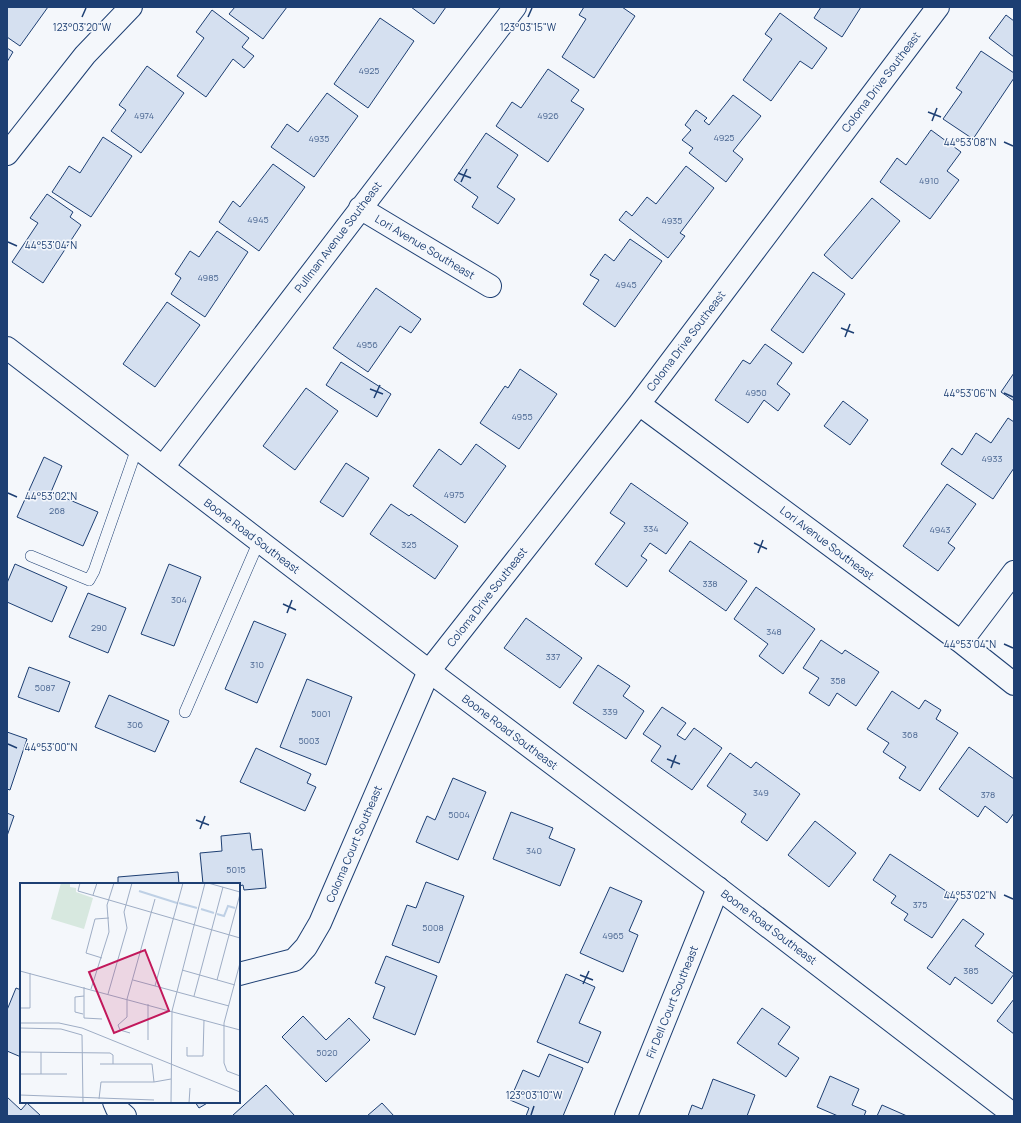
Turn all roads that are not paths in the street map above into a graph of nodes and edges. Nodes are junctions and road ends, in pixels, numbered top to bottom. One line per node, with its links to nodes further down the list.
1 (131, 7): 4 (street)
2 (514, 7): 5 (street, Pullman Avenue Southeast)
3 (938, 7): 8 (street, Coloma Drive Southeast)
4 (7, 154)
5 (360, 208): 6 (street, Lori Avenue Southeast); 10 (street, Pullman Avenue Southeast)
6 (490, 286)
7 (7, 348): 9 (street, Boone Road Southeast)
8 (639, 404): 14 (street, Lori Avenue Southeast); 15 (street, Coloma Drive Southeast)
9 (137, 448): 10 (street, Boone Road Southeast); 12 (lane)
10 (163, 467): 11 (street, Boone Road Southeast)
11 (260, 541): 15 (street, Boone Road Southeast); 17 (lane)
12 (31, 556)
13 (1014, 572): 14 (street)
14 (961, 642): 16 (street, Lori Avenue Southeast)
15 (429, 671): 18 (street, Boone Road Southeast); 19 (street, Coloma Court Southeast)
16 (1014, 684)
17 (185, 712)
18 (718, 888): 21 (street, Boone Road Southeast); 23 (street, Fir Dell Court Southeast)
19 (240, 974)
20 (114, 1103): 22 (street)
21 (1014, 1115)
22 (125, 1116)
23 (626, 1116)

